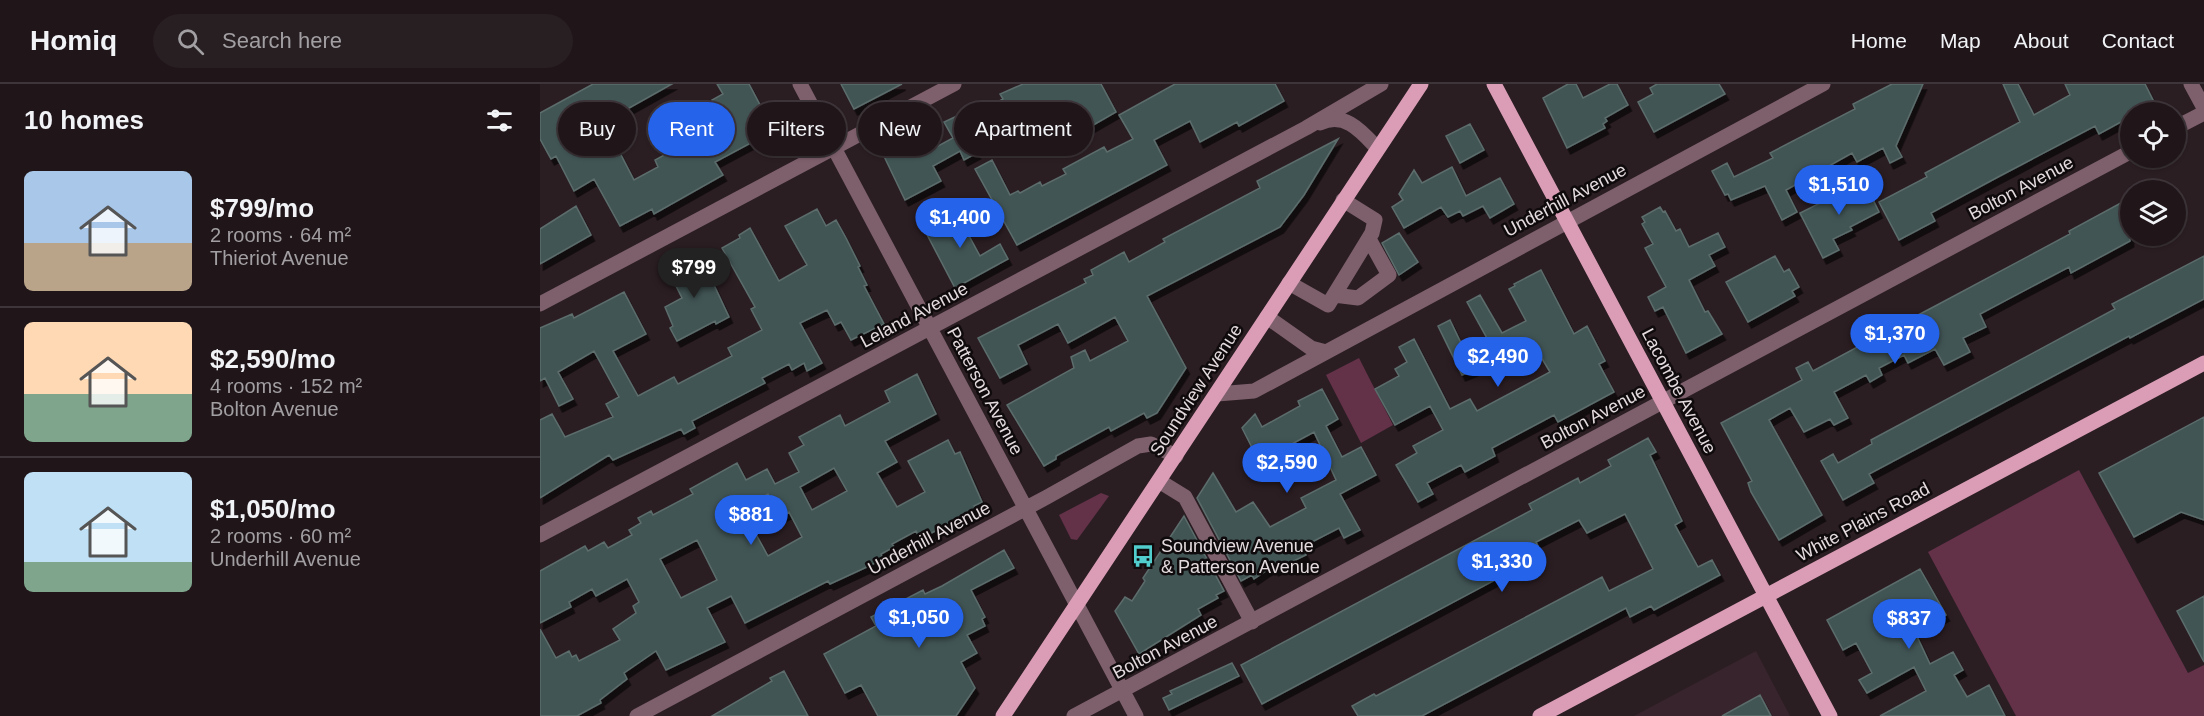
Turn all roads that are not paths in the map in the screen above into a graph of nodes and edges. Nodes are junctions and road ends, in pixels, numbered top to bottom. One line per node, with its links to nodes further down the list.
1 (800, 84): 8 (street, Patterson Avenue)
2 (954, 84): 13 (street)
3 (1381, 84): 12 (street, Leland Avenue)
4 (1421, 84): 14 (main road, Soundview Avenue)
5 (1494, 84): 19 (main road, Lacombe Avenue)
6 (1823, 84): 19 (street, Underhill Avenue)
7 (2191, 84): 9 (street)
8 (810, 102)
9 (2204, 108)
10 (2204, 112): 11 (street)
11 (2186, 122)
12 (1306, 128): 14 (street, Leland Avenue); 25 (street, Leland Avenue)
13 (846, 142)
14 (1377, 148): 18 (main road, Soundview Avenue)
15 (819, 156): 23 (street)
16 (838, 156): 25 (street, Patterson Avenue)
17 (2120, 157): 29 (street, Bolton Avenue)
18 (1343, 200): 20 (street); 21 (main road, Soundview Avenue)
19 (1567, 221): 26 (street, Underhill Avenue); 29 (main road, Lacombe Avenue)
20 (1369, 238): 22 (street); 22 (street)
21 (1289, 283): 22 (street); 24 (main road, Soundview Avenue)
22 (1334, 295)
23 (540, 304)
24 (1267, 317): 26 (street); 28 (main road, Soundview Avenue)
25 (929, 329): 32 (street, Patterson Avenue); 33 (street, Leland Avenue)
26 (1326, 352): 28 (street, Underhill Avenue)
27 (2204, 363): 34 (main road, White Plains Road)
28 (1217, 394): 30 (main road, Soundview Avenue)
29 (1663, 401): 34 (main road, Lacombe Avenue); 36 (street, Bolton Avenue)
30 (1176, 456): 31 (main road, Soundview Avenue); 32 (street, Underhill Avenue)
31 (1160, 482): 35 (main road, Soundview Avenue); 36 (street)
32 (1025, 509): 35 (street, Patterson Avenue); 38 (street, Underhill Avenue)
33 (540, 536)
34 (1766, 596): 42 (main road, White Plains Road); 43 (main road, Lacombe Avenue)
35 (1077, 605): 37 (street, Patterson Avenue); 39 (main road, Soundview Avenue)
36 (1252, 622): 37 (street, Bolton Avenue)
37 (1123, 691): 40 (street, Bolton Avenue); 41 (street, Patterson Avenue)
38 (637, 716)
39 (1003, 716)
40 (1074, 716)
41 (1136, 716)
42 (1540, 716)
43 (1830, 716)

